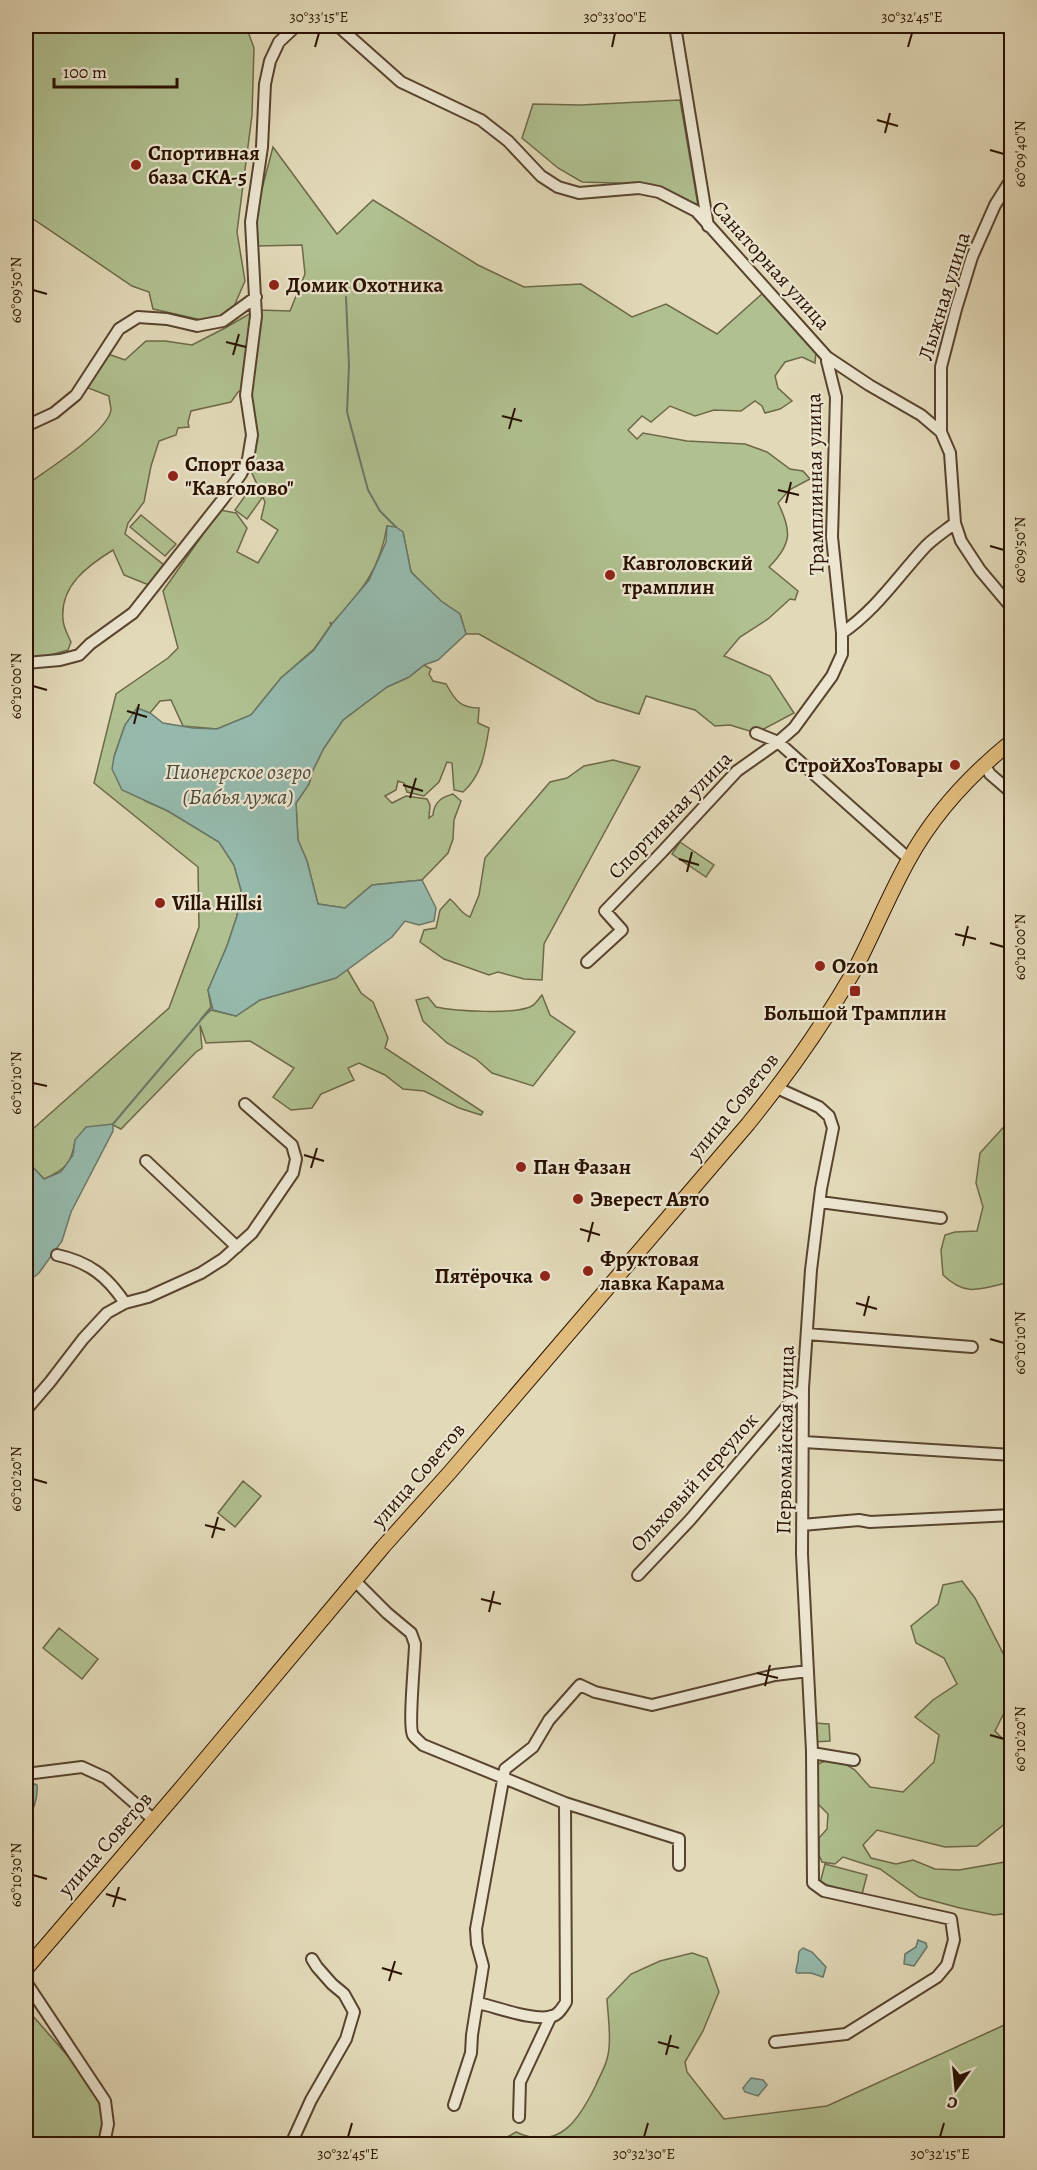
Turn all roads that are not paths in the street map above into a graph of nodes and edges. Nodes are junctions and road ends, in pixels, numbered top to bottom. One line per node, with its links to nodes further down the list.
1 (296, 26): 6 (street)
2 (338, 26): 5 (street, Санаторная улица)
3 (675, 26): 5 (street)
4 (1011, 178): 9 (street, Лыжная улица)
5 (708, 226): 7 (street, Санаторная улица)
6 (256, 297): 8 (street); 13 (street)
7 (828, 357): 9 (street, Санаторная улица); 12 (street, Трамплинная улица)
8 (26, 426)
9 (941, 432): 10 (street)
10 (955, 523): 11 (street); 12 (street)
11 (1011, 608)
12 (842, 633): 16 (street, Спортивная улица)
13 (26, 663)
14 (756, 733): 16 (street)
15 (1011, 741): 17 (main road, улица Советов)
16 (778, 742): 19 (street); 20 (street, Спортивная улица)
17 (984, 764): 18 (street); 19 (main road, улица Советов)
18 (1011, 793)
19 (909, 859): 21 (main road, улица Советов)
20 (587, 962)
21 (777, 1088): 24 (street, Первомайская улица); 38 (main road, улица Советов)
22 (245, 1104): 26 (street)
23 (146, 1161): 26 (street)
24 (820, 1202): 25 (street); 29 (street, Первомайская улица)
25 (941, 1218)
26 (237, 1247): 28 (street)
27 (57, 1255): 28 (street)
28 (125, 1303): 32 (street)
29 (807, 1334): 30 (street); 31 (street, Первомайская улица)
30 (972, 1347)
31 (803, 1388): 33 (street, Первомайская улица); 37 (street, Ольховый переулок)
32 (27, 1408)
33 (804, 1442): 34 (street); 36 (street, Первомайская улица)
34 (1011, 1455)
35 (1011, 1515): 36 (street)
36 (802, 1525): 39 (street, Первомайская улица)
37 (638, 1575)
38 (355, 1581): 43 (street); 45 (main road, улица Советов)
39 (808, 1671): 40 (street, Первомайская улица); 43 (street)
40 (812, 1753): 41 (street); 52 (street, Первомайская улица)
41 (854, 1760)
42 (26, 1774): 45 (street)
43 (502, 1779): 44 (street); 50 (street)
44 (565, 1803): 46 (street); 51 (street)
45 (154, 1820): 48 (main road, улица Советов)
46 (679, 1865)
47 (312, 1959): 56 (street)
48 (26, 1969)
49 (26, 1982): 55 (street)
50 (478, 2003): 51 (street); 53 (street)
51 (551, 2016): 54 (street)
52 (774, 2042)
53 (454, 2105)
54 (519, 2117)
55 (104, 2145)
56 (291, 2145)

